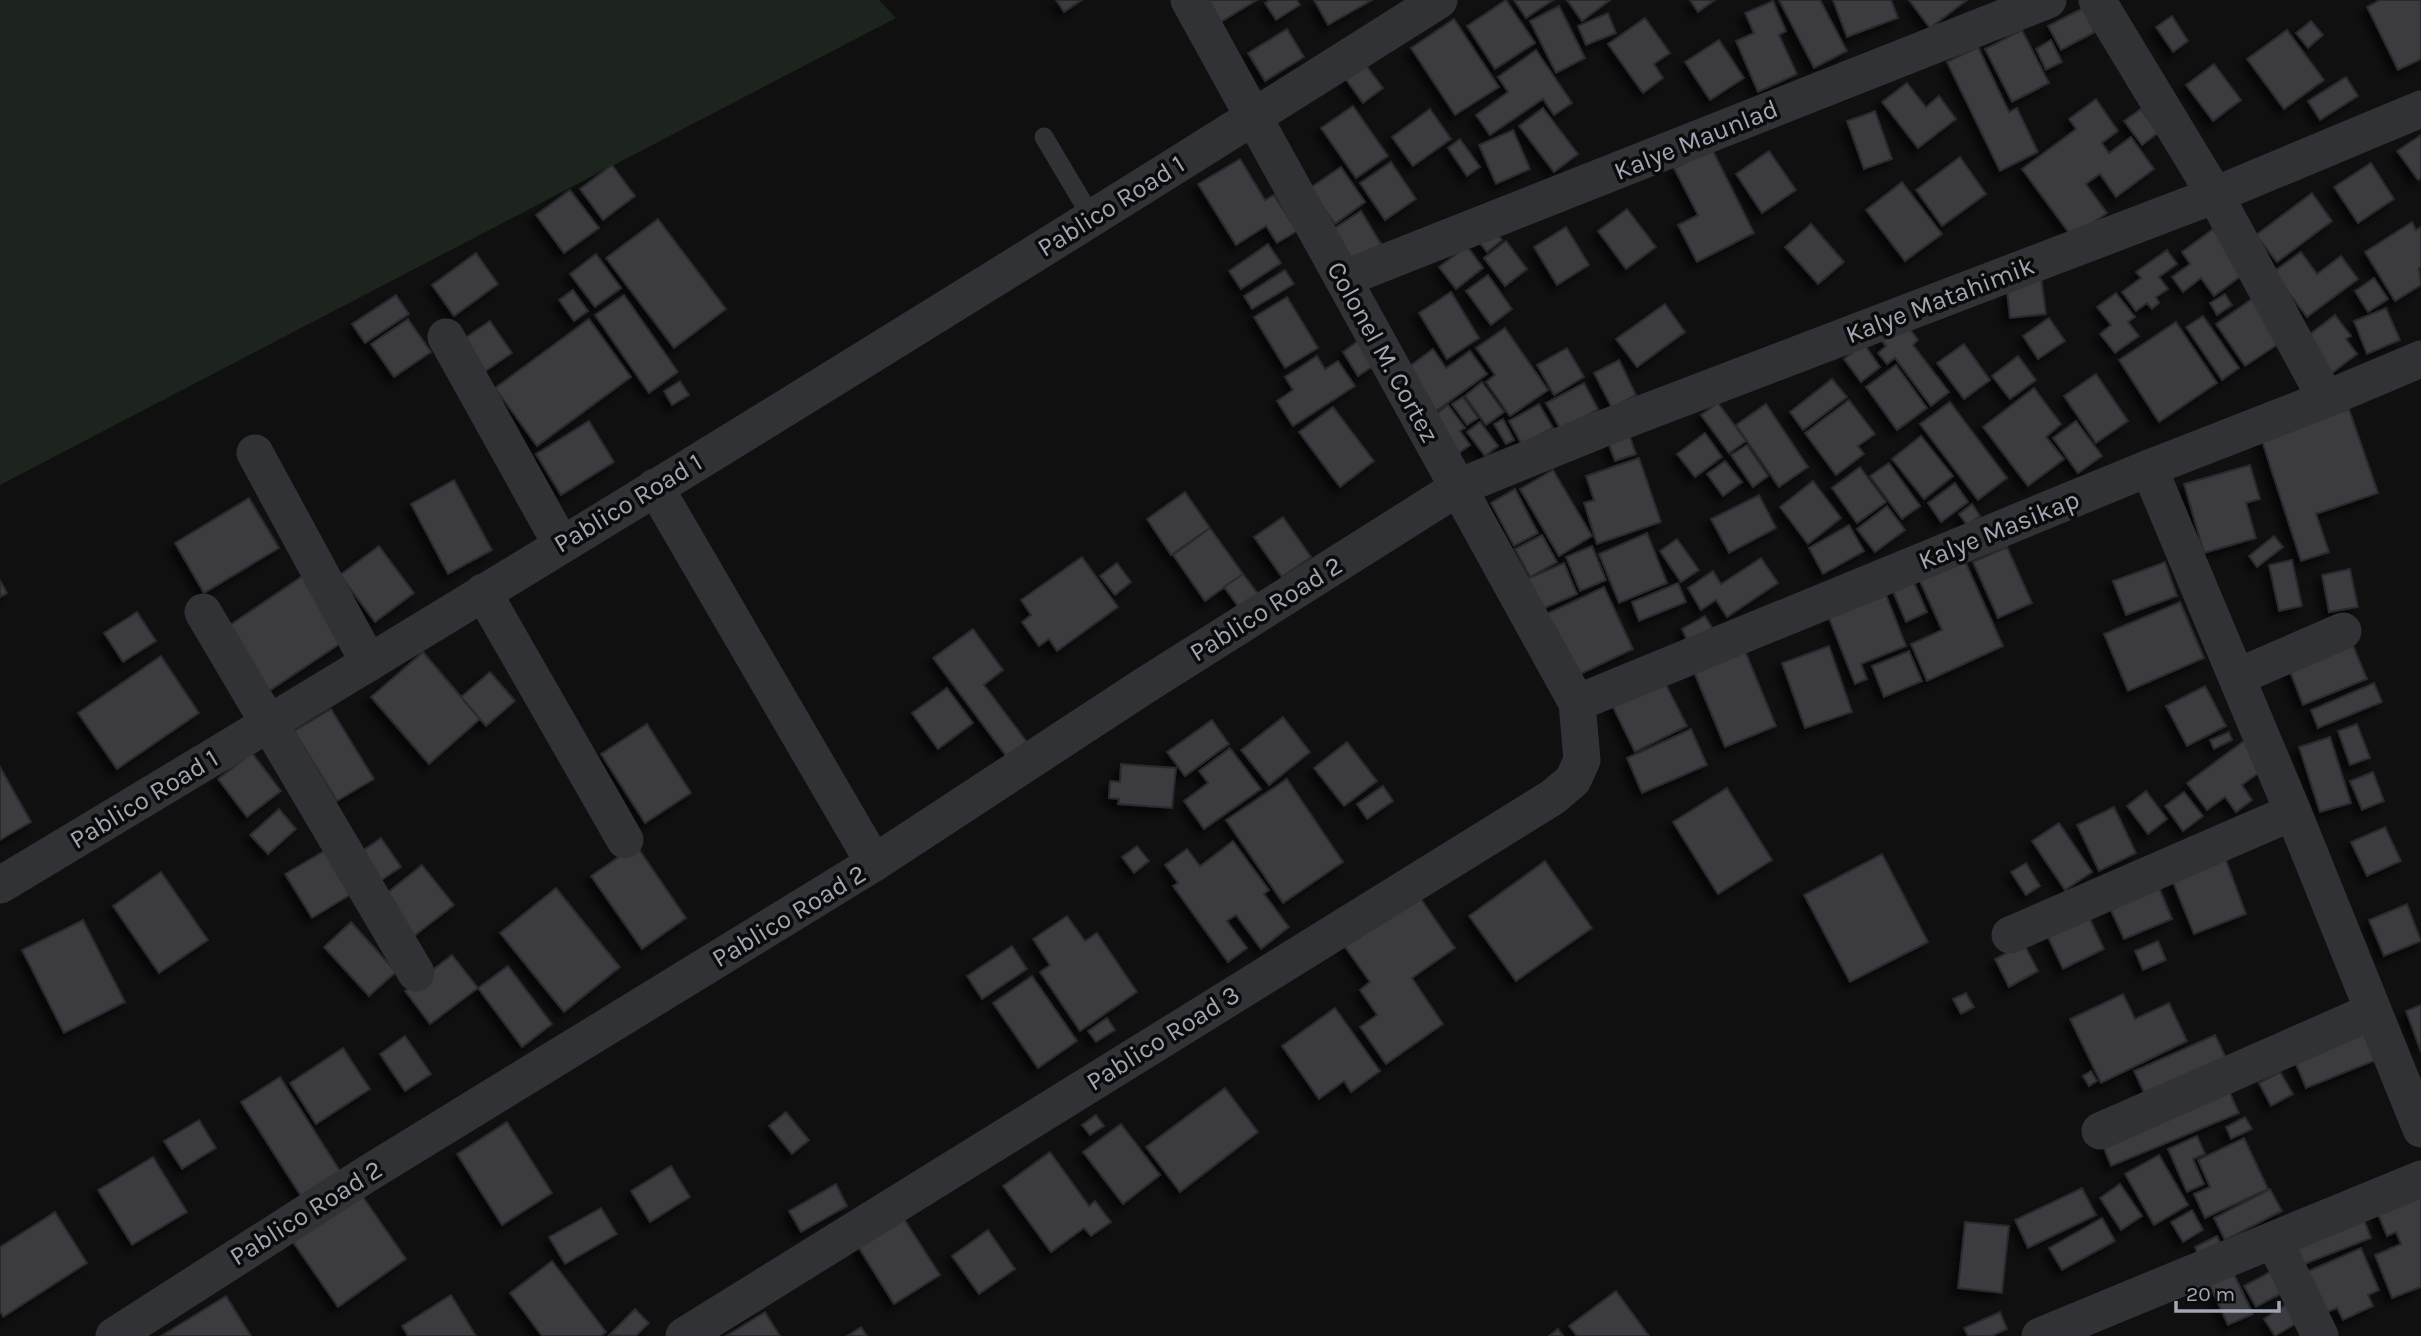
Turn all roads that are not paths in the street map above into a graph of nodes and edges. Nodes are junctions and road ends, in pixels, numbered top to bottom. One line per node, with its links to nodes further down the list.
1 (1189, 0): 6 (street, Colonel M. Cortez)
2 (1439, 0): 6 (street, Pablico Road 1)
3 (2048, 0): 10 (street, Kalye Maunlad)
4 (2097, 0): 8 (street)
5 (2421, 109): 8 (street, Kalye Matahimik)
6 (1254, 117): 9 (street, Pablico Road 1); 10 (street, Colonel M. Cortez)
7 (1044, 137): 9 (lane)
8 (2215, 195): 13 (street); 17 (street, Kalye Matahimik)
9 (1092, 218): 16 (street, Pablico Road 1)
10 (1343, 279): 17 (street, Colonel M. Cortez)
11 (446, 337): 18 (street)
12 (2421, 359): 13 (street, Kalye Masikap)
13 (2326, 400): 15 (street, Kalye Masikap)
14 (255, 453): 22 (street)
15 (2149, 468): 23 (street); 24 (street, Kalye Masikap)
16 (655, 487): 18 (street, Pablico Road 1); 28 (street)
17 (1459, 487): 24 (street, Colonel M. Cortez); 28 (street, Pablico Road 2)
18 (561, 544): 19 (street, Pablico Road 1)
19 (483, 592): 22 (street, Pablico Road 1); 27 (street)
20 (202, 612): 25 (street)
21 (2343, 631): 23 (street)
22 (369, 663): 25 (street, Pablico Road 1)
23 (2236, 677): 26 (street)
24 (1577, 703): 38 (street, Pablico Road 3)
25 (269, 724): 29 (street, Pablico Road 1); 31 (street)
26 (2293, 812): 30 (street); 32 (street)
27 (625, 840)
28 (874, 863): 37 (street, Pablico Road 2)
29 (0, 886)
30 (2010, 935)
31 (416, 973)
32 (2373, 1011): 33 (street); 34 (street)
33 (2421, 1129)
34 (2099, 1131)
35 (2421, 1179): 36 (street)
36 (2274, 1240): 39 (street); 40 (street)
37 (114, 1336)
38 (684, 1336)
39 (2040, 1336)
40 (2320, 1336)

